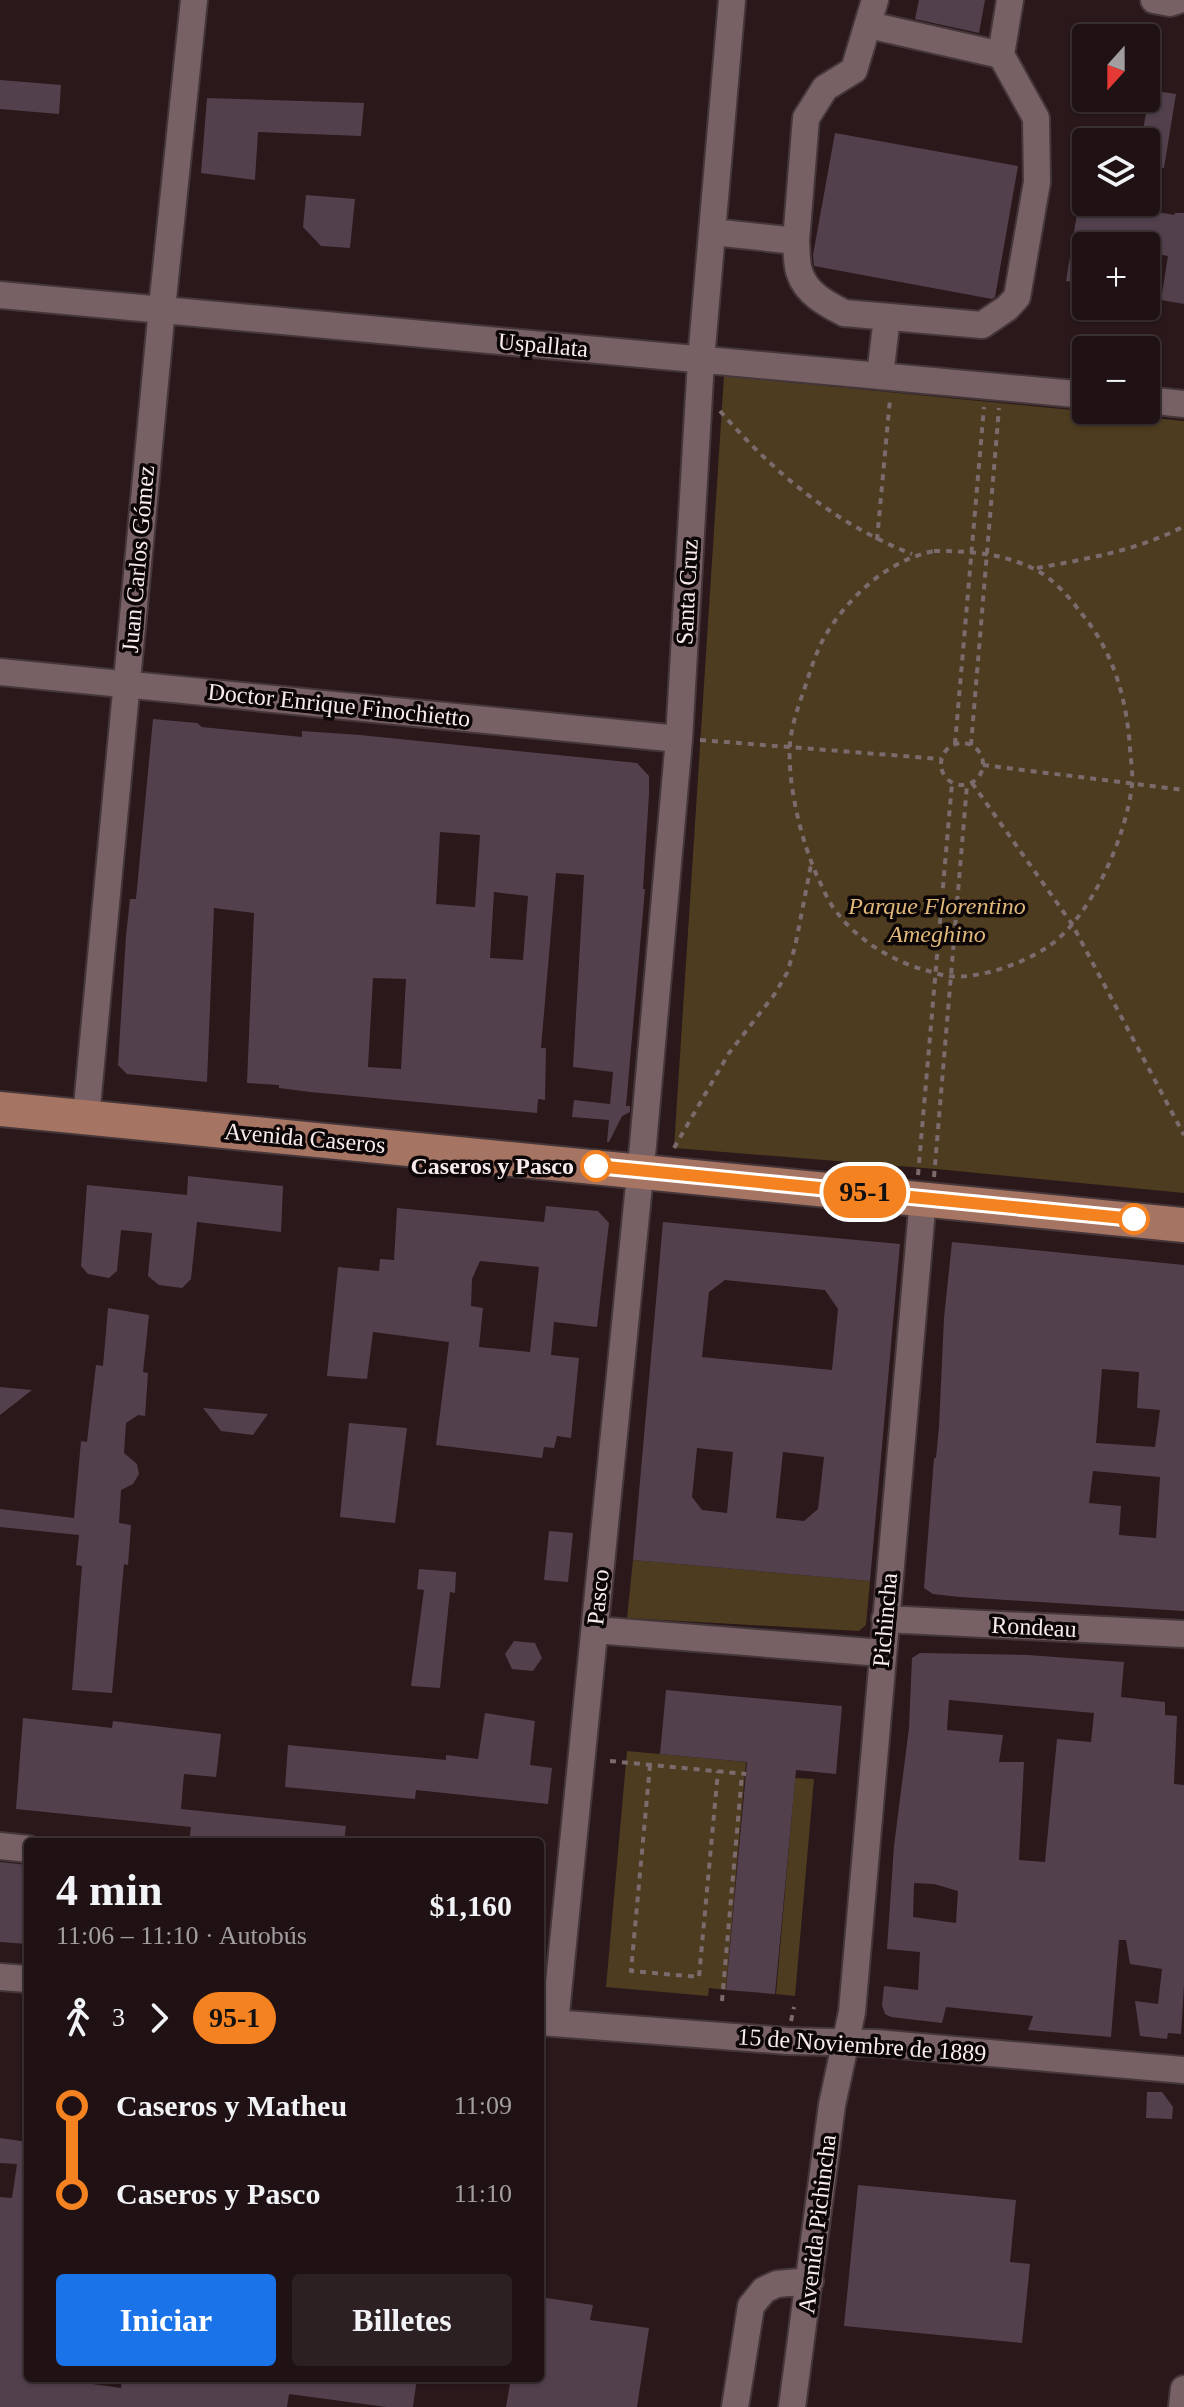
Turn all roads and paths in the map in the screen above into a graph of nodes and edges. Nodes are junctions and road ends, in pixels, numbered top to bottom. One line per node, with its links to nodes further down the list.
1 (194, 0): 11 (street, Juan Carlos Gómez)
2 (1010, 0): 7 (street)
3 (1154, 0): 4 (street)
4 (1179, 0)
5 (732, 7): 8 (street, Santa Cruz)
6 (872, 12): 7 (street); 9 (street)
7 (1001, 55): 12 (street)
8 (713, 232): 9 (street); 13 (street, Santa Cruz)
9 (796, 241): 12 (street)
10 (0, 295): 11 (street, Uspallata)
11 (162, 308): 13 (street, Uspallata); 27 (street, Juan Carlos Gómez)
12 (887, 317): 14 (street)
13 (701, 360): 14 (street, Uspallata); 16 (street, Santa Cruz)
14 (886, 376): 15 (street, Uspallata); 21 (path)
15 (993, 386): 17 (street, Uspallata); 22 (path); 23 (path)
16 (700, 388): 21 (path); 28 (street, Santa Cruz)
17 (1072, 394)
18 (1160, 401): 19 (street)
19 (1184, 404)
20 (1184, 526): 25 (path)
21 (877, 540): 24 (path)
22 (971, 551): 23 (path); 24 (path); 29 (path)
23 (987, 553): 25 (path); 30 (path)
24 (914, 555): 31 (path)
25 (1034, 569): 36 (path)
26 (0, 672): 27 (street, Doctor Enrique Finochietto)
27 (126, 684): 28 (street, Doctor Enrique Finochietto); 43 (street, Juan Carlos Gómez)
28 (679, 739): 31 (path); 45 (street, Santa Cruz)
29 (955, 744): 30 (path); 32 (path)
30 (971, 745): 33 (path)
31 (790, 748): 32 (path); 38 (path)
32 (941, 759): 34 (path)
33 (983, 765): 35 (path); 36 (path)
34 (952, 783): 35 (path); 40 (path)
35 (970, 784): 39 (path); 41 (path)
36 (1132, 784): 37 (path); 39 (path)
37 (1184, 790)
38 (811, 864): 40 (path); 45 (path)
39 (1072, 924): 41 (path); 44 (path)
40 (935, 973): 41 (path); 46 (path)
41 (951, 976): 46 (path)
42 (0, 1109): 43 (main road, Avenida Caseros)
43 (86, 1117): 45 (main road, Avenida Caseros)
44 (1184, 1135)
45 (642, 1158): 46 (main road, Avenida Caseros); 49 (street, Pasco)
46 (924, 1198): 47 (main road, Avenida Caseros); 48 (street, Pichincha)
47 (1184, 1225)
48 (885, 1619): 50 (street, Rondeau); 51 (street, Pichincha)
49 (595, 1630): 51 (street); 60 (street, Pasco)
50 (1184, 1634)
51 (882, 1653): 61 (street, Pichincha)
52 (610, 1761): 53 (path)
53 (650, 1765): 54 (path); 54 (path)
54 (718, 1771): 59 (path)
55 (0, 1846): 56 (street)
56 (24, 1849)
57 (0, 1977): 58 (street)
58 (24, 1979)
59 (722, 2001)
60 (548, 2022): 61 (street, 15 de Noviembre de 1889)
61 (844, 2042): 62 (street, 15 de Noviembre de 1889); 63 (street, Avenida Pichincha)
62 (1184, 2070)
63 (810, 2281): 65 (street); 66 (street, Avenida Pichincha)
64 (1184, 2389): 67 (street)
65 (735, 2407)
66 (792, 2407)
67 (1182, 2407)

